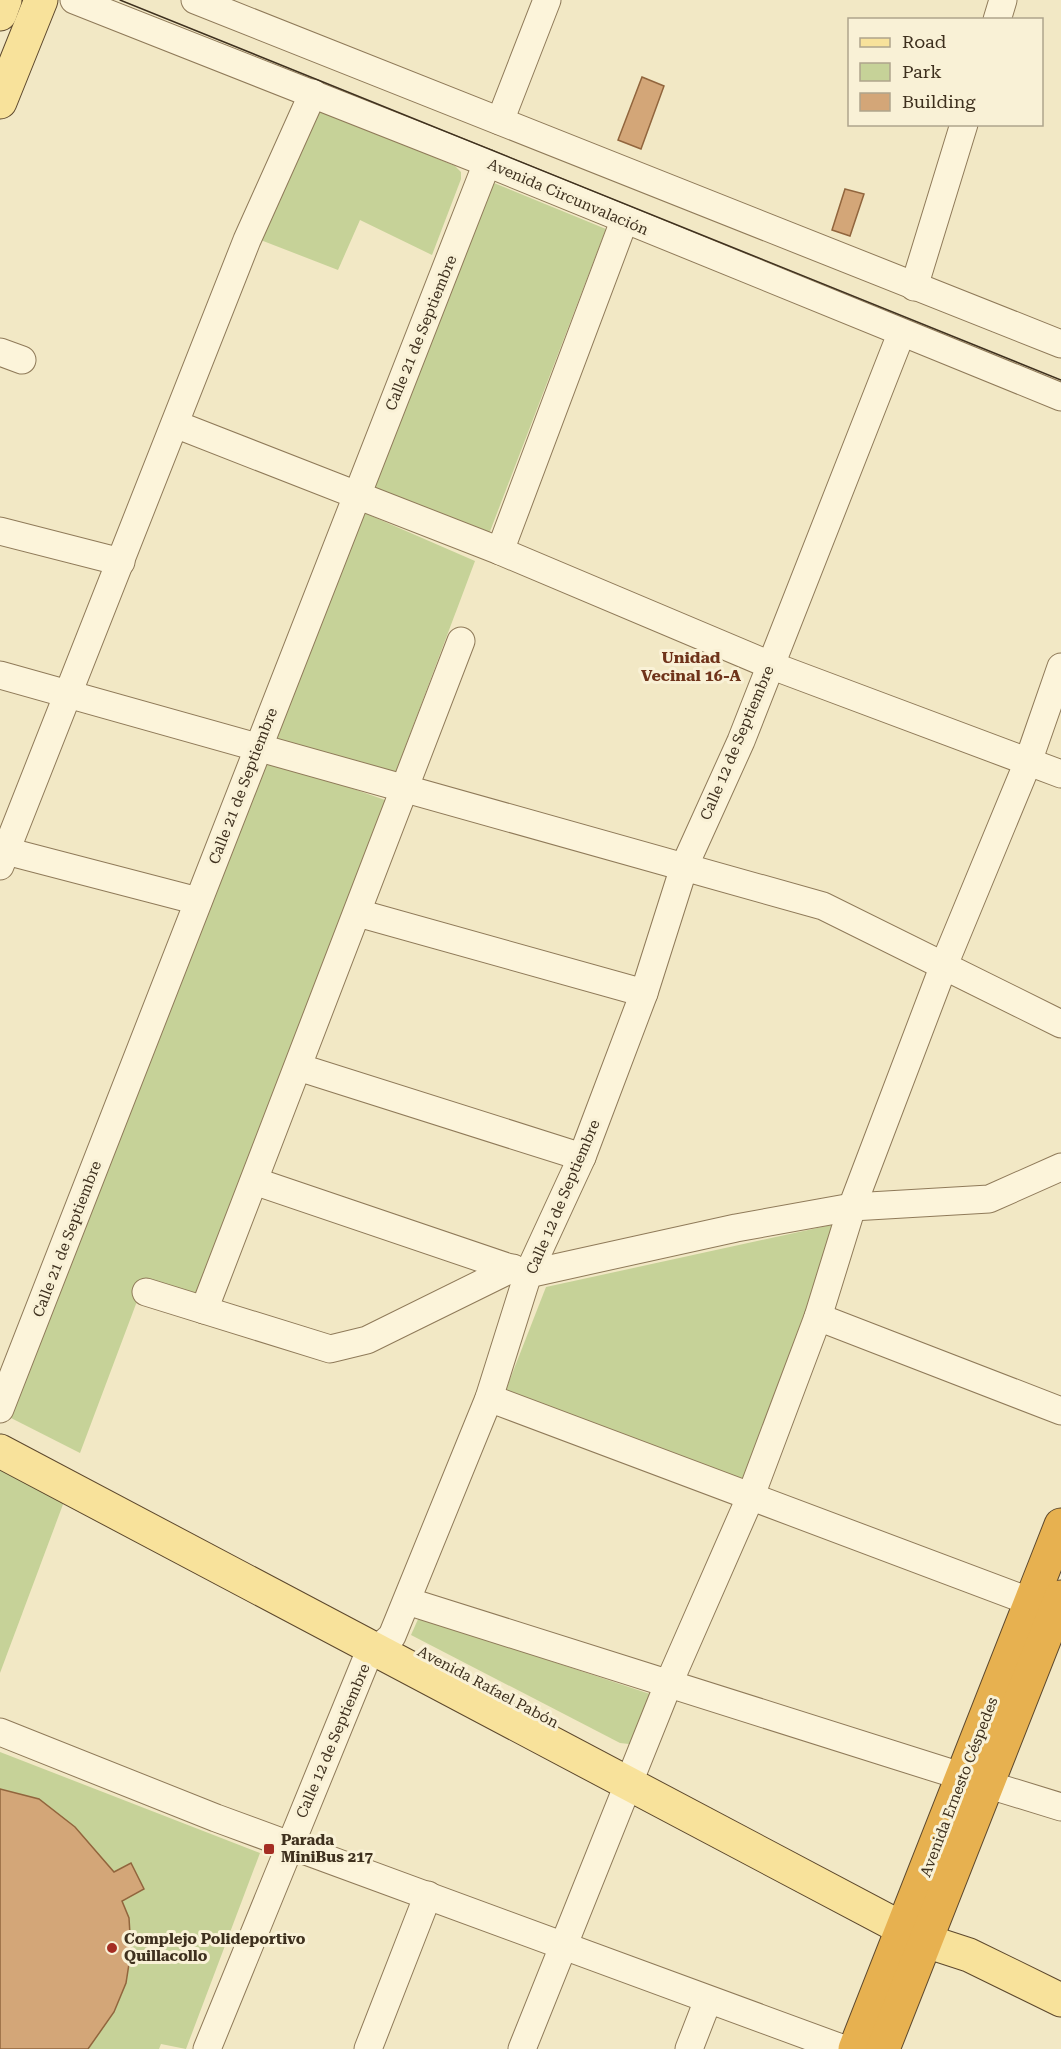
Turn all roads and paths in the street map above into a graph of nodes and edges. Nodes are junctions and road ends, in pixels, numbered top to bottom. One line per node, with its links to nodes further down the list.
1 (5, 0): 7 (main road)
2 (41, 0): 10 (main road)
3 (74, 0): 9 (street, Avenida Circunvalación)
4 (195, 0): 11 (street)
5 (547, 0): 11 (street)
6 (1003, 0): 8 (street)
7 (0, 14)
8 (998, 18)
9 (313, 93): 13 (street, Avenida Circunvalación); 19 (street)
10 (0, 102)
11 (500, 121): 15 (street)
12 (963, 126): 15 (street)
13 (487, 163): 14 (street, Avenida Circunvalación); 20 (street, Calle 21 de Septiembre)
14 (624, 221): 16 (street, Avenida Circunvalación); 22 (street)
15 (914, 287): 17 (street)
16 (901, 334): 18 (street, Avenida Circunvalación); 25 (street, Calle 12 de Septiembre)
17 (1061, 344)
18 (1061, 397)
19 (175, 424): 20 (street); 23 (street)
20 (355, 496): 22 (street); 29 (street, Calle 21 de Septiembre)
21 (0, 531): 23 (street)
22 (500, 551): 25 (street)
23 (121, 562): 28 (street)
24 (461, 641): 32 (street)
25 (770, 664): 30 (street); 34 (street, Calle 12 de Septiembre)
26 (1061, 667): 30 (street)
27 (0, 675): 28 (street)
28 (70, 694): 29 (street); 33 (street)
29 (259, 748): 32 (street); 35 (street, Calle 21 de Septiembre)
30 (1029, 762): 31 (street); 37 (street)
31 (1061, 774)
32 (406, 789): 34 (street); 36 (street)
33 (3, 859): 35 (street)
34 (684, 867): 37 (street); 38 (street, Calle 12 de Septiembre)
35 (198, 901): 50 (street, Calle 21 de Septiembre)
36 (358, 913): 38 (street); 40 (street)
37 (944, 965): 39 (street); 44 (street)
38 (644, 993): 41 (street, Calle 12 de Septiembre)
39 (1061, 1023)
40 (298, 1067): 41 (street); 43 (street)
41 (582, 1157): 45 (street, Calle 12 de Septiembre)
42 (1061, 1167): 44 (street)
43 (254, 1181): 45 (street); 47 (street)
44 (852, 1207): 45 (street); 48 (street)
45 (521, 1271): 47 (street); 49 (street, Calle 12 de Septiembre)
46 (146, 1292): 47 (street)
47 (204, 1310)
48 (818, 1317): 51 (street); 54 (street)
49 (489, 1398): 54 (street); 56 (street, Calle 12 de Septiembre)
50 (0, 1409)
51 (1061, 1411)
52 (0, 1429): 58 (main road, Avenida Rafael Pabón)
53 (0, 1451): 58 (main road, Avenida Rafael Pabón)
54 (750, 1498): 57 (street); 59 (street)
55 (1061, 1525): 57 (highway, Avenida Ernesto Céspedes)
56 (407, 1601): 58 (street, Calle 12 de Septiembre); 59 (street)
57 (1052, 1606): 62 (highway, Avenida Ernesto Céspedes)
58 (384, 1643): 61 (main road, Avenida Rafael Pabón); 64 (street, Calle 12 de Septiembre)
59 (668, 1685): 61 (street); 62 (street)
60 (0, 1732): 64 (street)
61 (633, 1775): 66 (main road, Avenida Rafael Pabón); 67 (street)
62 (975, 1781): 63 (street); 66 (highway, Avenida Ernesto Céspedes)
63 (1061, 1807)
64 (290, 1844): 65 (street); 70 (street, Calle 12 de Septiembre)
65 (428, 1895): 67 (street); 71 (street)
66 (917, 1927): 69 (main road, Avenida Rafael Pabón); 75 (highway, Avenida Ernesto Céspedes); 76 (highway, Avenida Ernesto Céspedes)
67 (562, 1944): 68 (street); 72 (street)
68 (708, 2000): 73 (street); 74 (street)
69 (1061, 2000)
70 (207, 2049)
71 (368, 2049)
72 (522, 2049)
73 (689, 2049)
74 (844, 2049)
75 (855, 2049)
76 (883, 2049)

